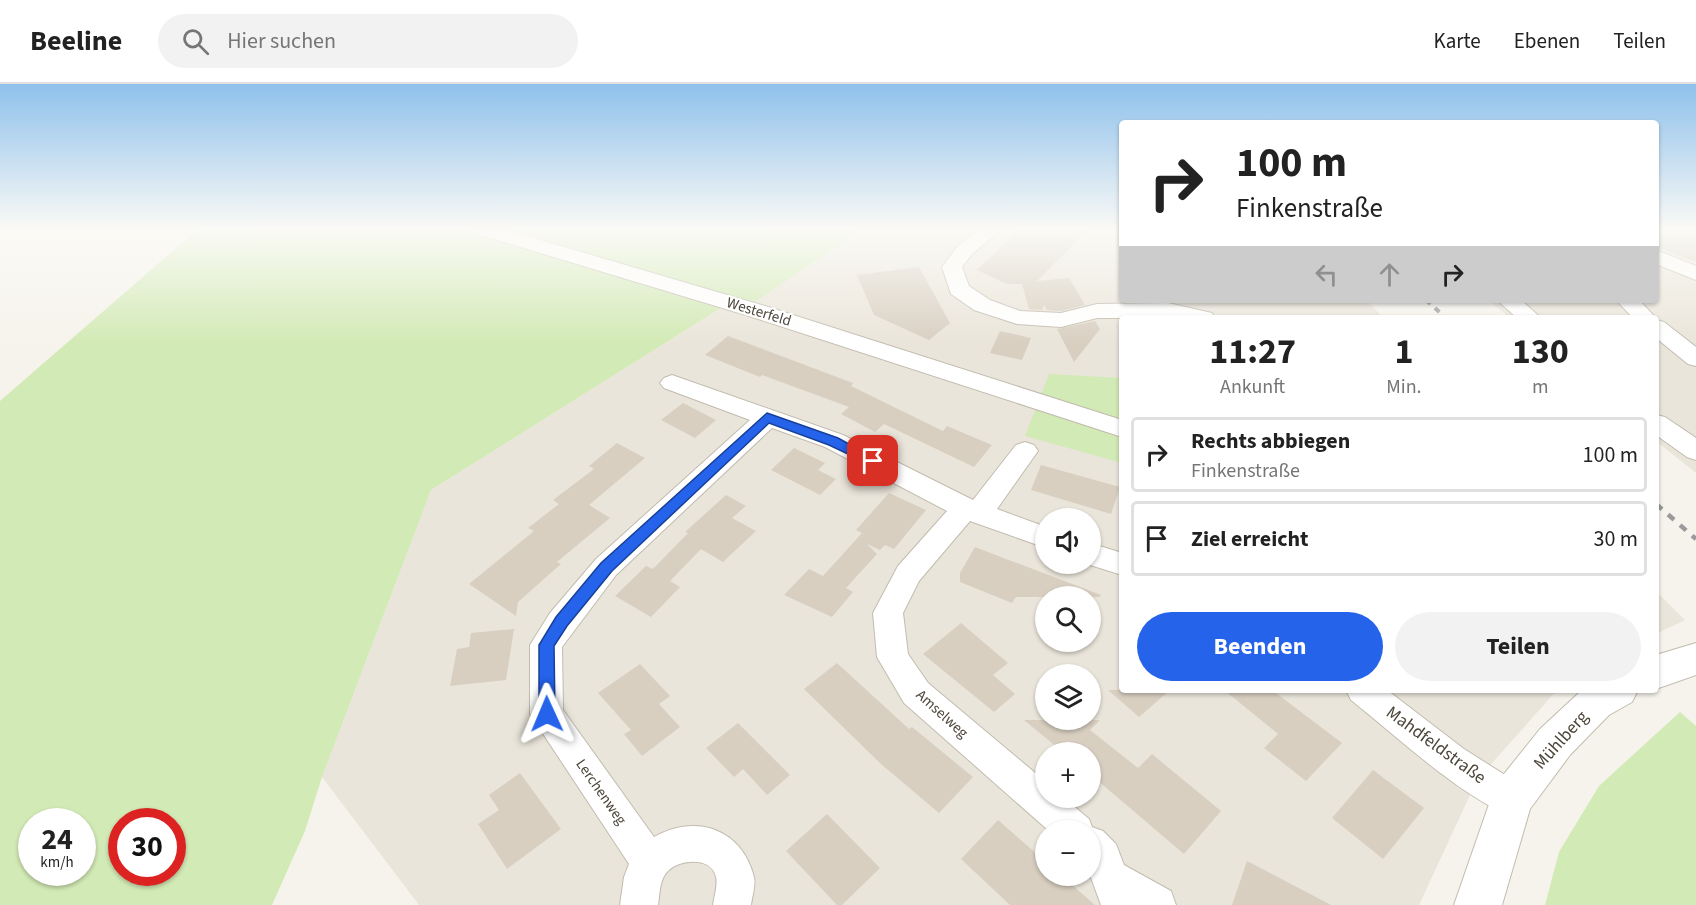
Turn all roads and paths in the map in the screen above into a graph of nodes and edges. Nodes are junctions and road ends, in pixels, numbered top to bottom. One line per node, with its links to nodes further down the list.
1 (610, 267): 15 (street, Westerfeld)
2 (952, 267): 7 (street)
3 (1681, 267): 4 (street)
4 (1696, 274)
5 (1512, 303): 8 (street)
6 (1630, 303): 9 (street)
7 (1193, 315)
8 (1526, 315)
9 (1642, 315)
10 (1659, 329): 11 (street)
11 (1696, 359)
12 (672, 383): 13 (street)
13 (767, 418): 18 (street); 29 (street, Lerchenweg)
14 (1659, 425): 17 (street)
15 (1119, 428)
16 (1025, 451): 18 (street, Amselweg)
17 (1696, 451)
18 (972, 510): 19 (street); 27 (street, Amselweg)
19 (1035, 534)
20 (1101, 557): 21 (street)
21 (1119, 563)
22 (1696, 659): 23 (street)
23 (1659, 671)
24 (1366, 693): 26 (street, Mahdfeldstraße)
25 (1613, 693): 26 (street, Mühlberg)
26 (1510, 799): 34 (street)
27 (1063, 820)
28 (1101, 855): 30 (street)
29 (650, 863): 31 (street); 32 (street)
30 (1115, 891): 33 (street)
31 (639, 905)
32 (732, 905)
33 (1157, 905)
34 (1478, 905)

